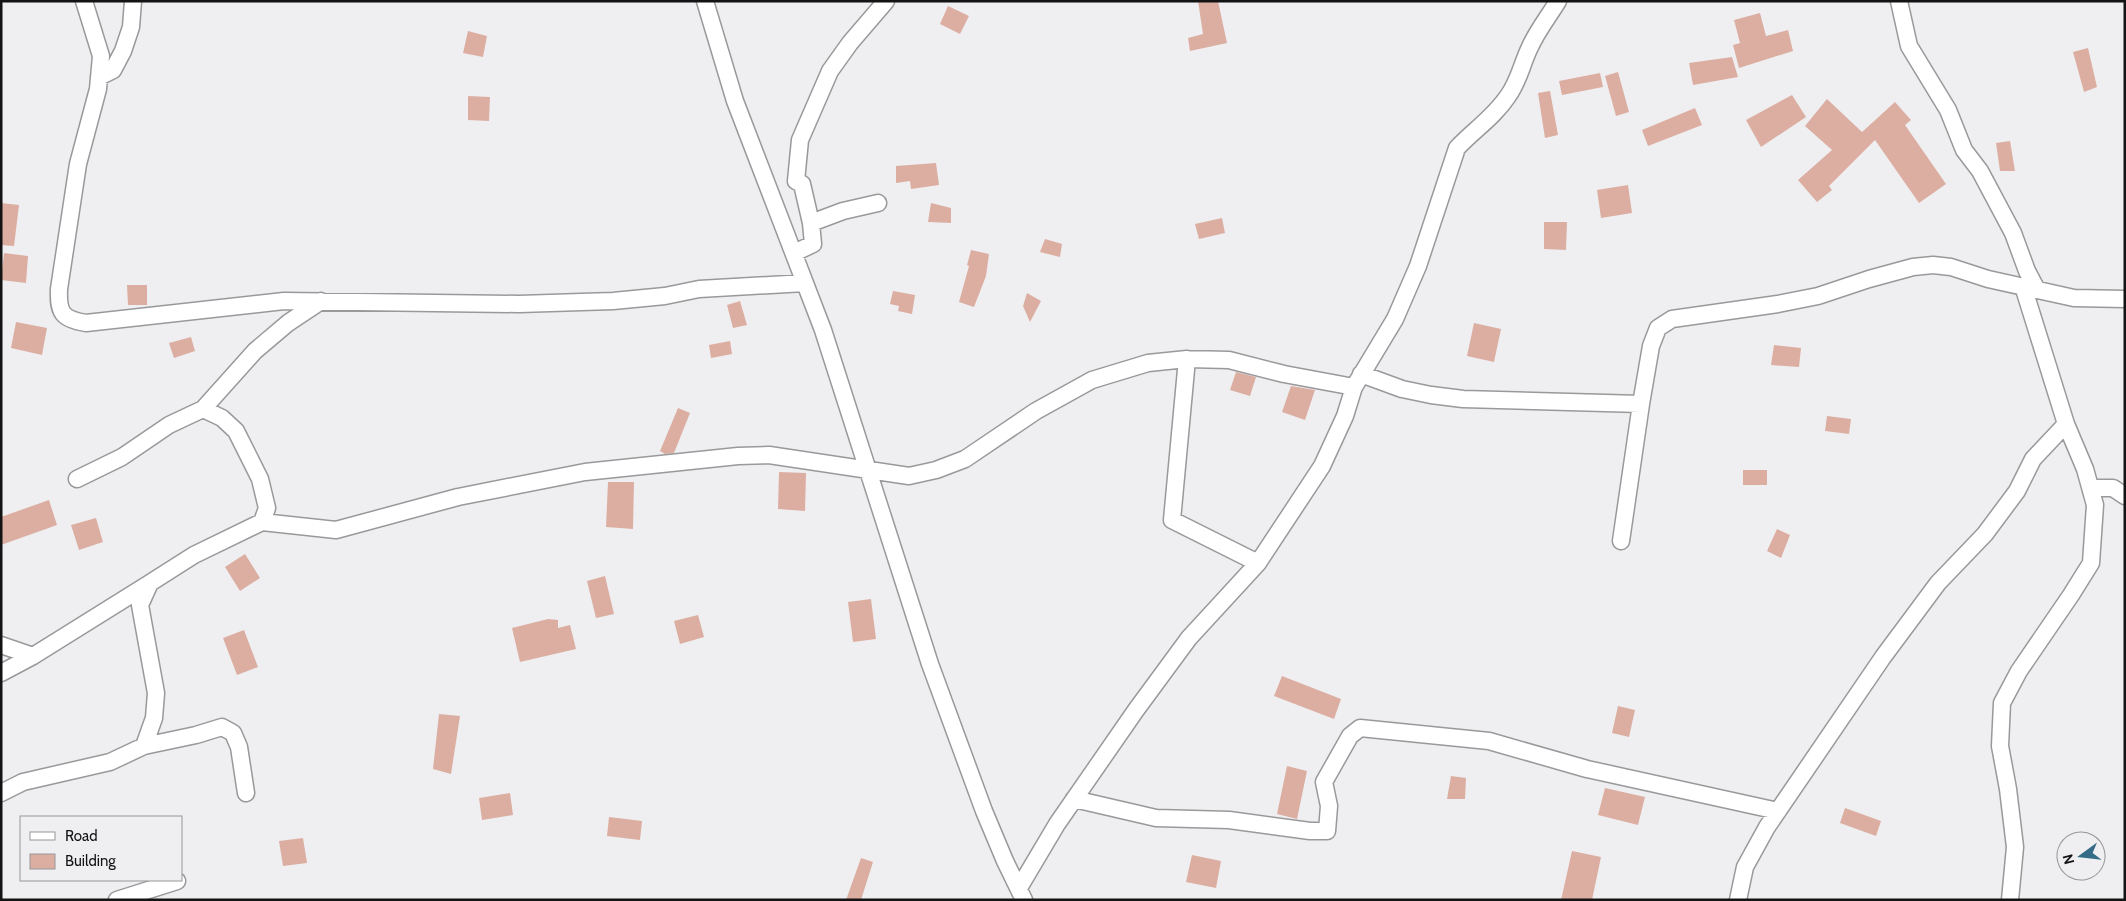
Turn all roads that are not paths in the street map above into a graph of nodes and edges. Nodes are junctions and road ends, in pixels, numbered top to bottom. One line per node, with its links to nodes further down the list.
1 (84, 1): 7 (street)
2 (133, 1): 7 (street)
3 (706, 1): 10 (street)
4 (886, 1): 9 (street)
5 (1558, 1): 16 (street)
6 (1899, 1): 12 (street)
7 (99, 77): 14 (street)
8 (878, 203): 9 (street)
9 (811, 223): 10 (street)
10 (794, 253): 11 (street)
11 (805, 283): 14 (street); 20 (street)
12 (2030, 288): 13 (street); 17 (street); 19 (street)
13 (2125, 299)
14 (321, 301): 18 (street)
15 (1187, 359): 16 (street); 20 (street); 26 (street)
16 (1358, 380): 17 (street); 26 (street)
17 (1641, 404): 25 (street)
18 (203, 409): 21 (street); 24 (street)
19 (2066, 424): 22 (street); 35 (street)
20 (868, 470): 24 (street); 37 (street)
21 (77, 479)
22 (2090, 488): 23 (street); 40 (street)
23 (2125, 496)
24 (262, 522): 27 (street)
25 (1621, 541)
26 (1258, 563): 34 (street)
27 (150, 584): 29 (street); 31 (street)
28 (1, 645): 29 (street)
29 (33, 656): 30 (street)
30 (1, 673)
31 (144, 746): 32 (street); 33 (street)
32 (1, 793)
33 (246, 793)
34 (1074, 799): 35 (street); 37 (street)
35 (1778, 811): 39 (street)
36 (177, 881): 38 (street)
37 (1021, 894)
38 (117, 900)
39 (1738, 900)
40 (2010, 900)

